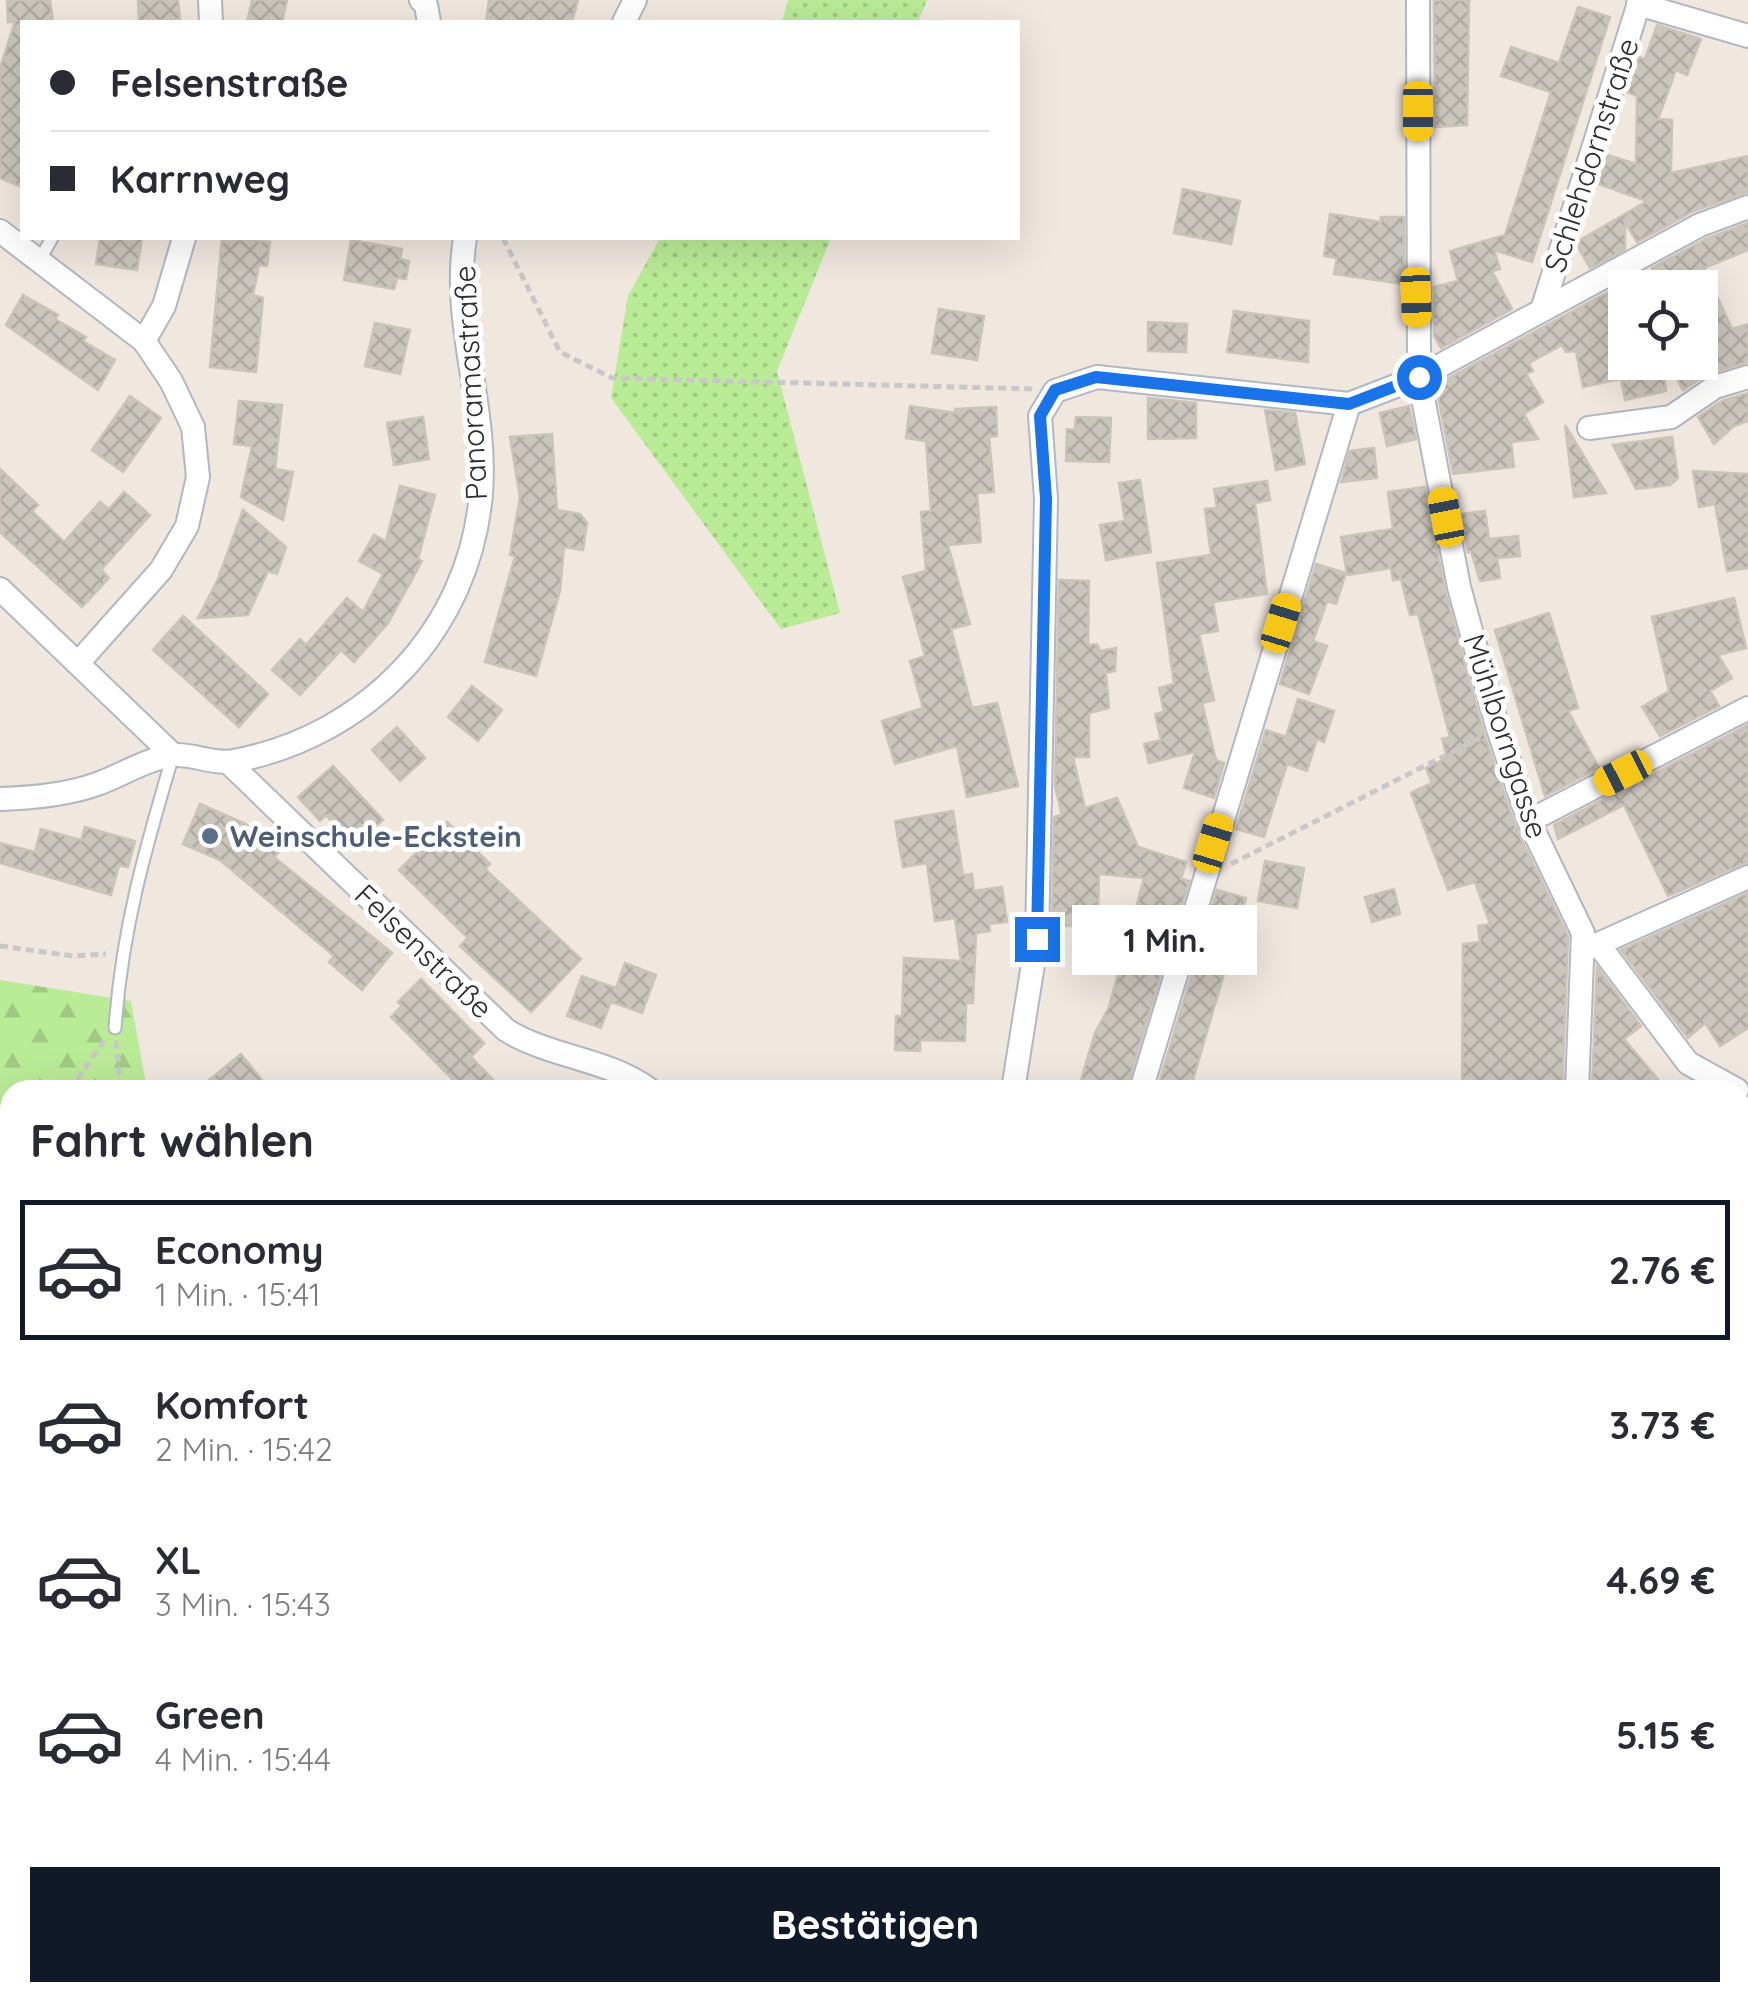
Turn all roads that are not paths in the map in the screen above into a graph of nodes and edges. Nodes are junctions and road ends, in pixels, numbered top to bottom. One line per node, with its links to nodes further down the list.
1 (1418, 0): 12 (street, Mühlborngasse)
2 (1639, 2): 3 (street); 10 (street, Schlehdornstraße)
3 (1748, 36)
4 (1748, 207): 10 (street)
5 (0, 231): 9 (street)
6 (51, 240): 9 (lane)
7 (183, 240): 11 (street)
8 (466, 240): 20 (street, Panoramastraße)
9 (40, 262): 11 (street)
10 (1542, 310): 12 (street)
11 (144, 341): 17 (street)
12 (1419, 377): 14 (street); 22 (street, Mühlborngasse)
13 (1748, 377): 15 (street)
14 (1349, 404): 27 (street); 28 (street)
15 (1589, 428)
16 (0, 589): 17 (street)
17 (78, 663): 19 (street)
18 (1748, 708): 22 (street)
19 (173, 755): 20 (street, Panoramastraße); 21 (street); 25 (lane)
20 (229, 763): 26 (street, Felsenstraße)
21 (0, 799)
22 (1529, 822): 24 (street, Mühlborngasse)
23 (1748, 877): 24 (street)
24 (1591, 947): 29 (street, Mühlborngasse); 30 (street)
25 (115, 1028)
26 (632, 1080)
27 (1014, 1080)
28 (1144, 1080)
29 (1578, 1080)
30 (1718, 1080)

